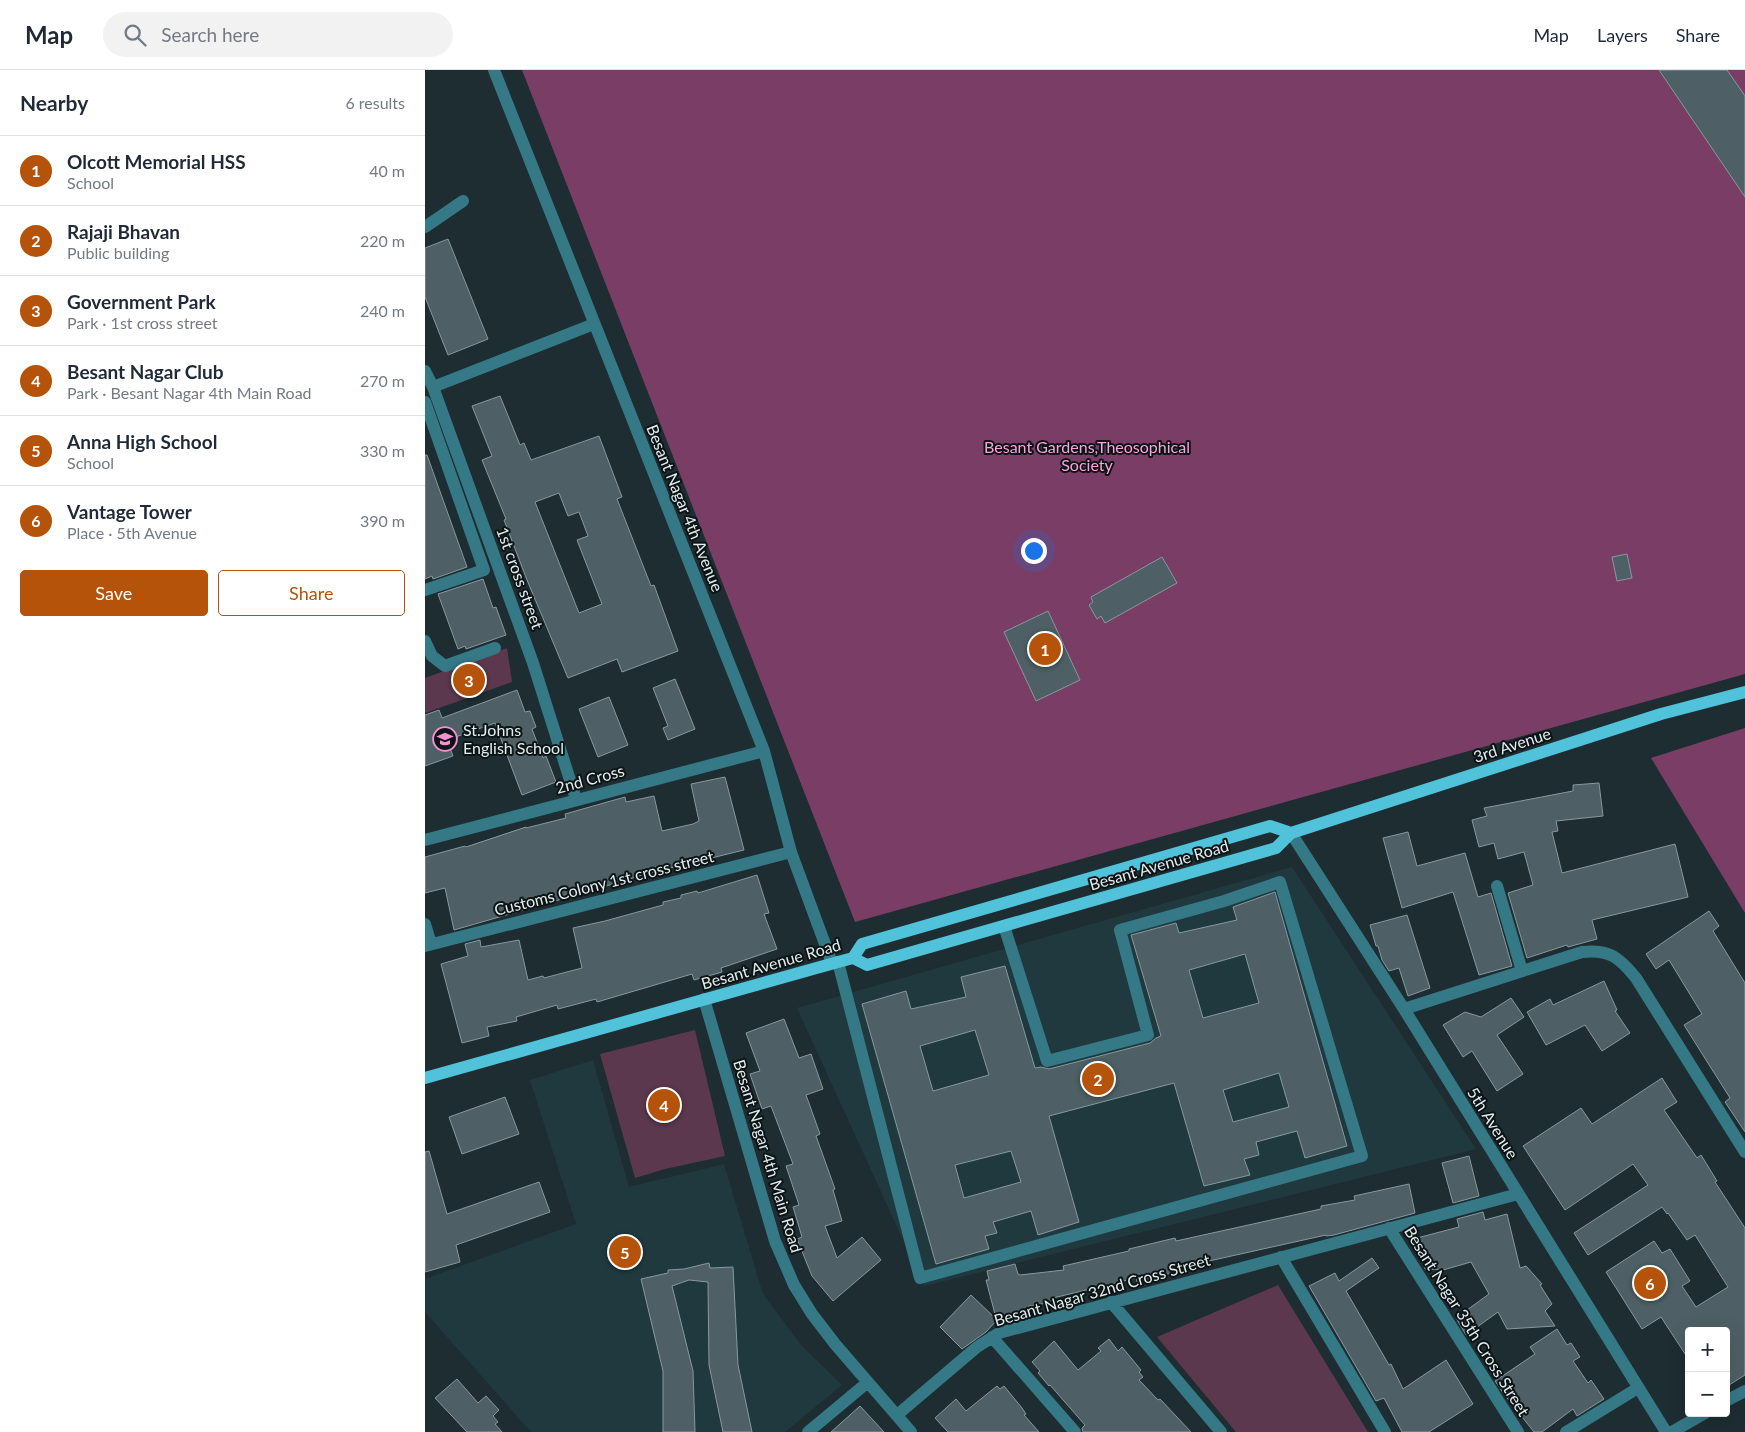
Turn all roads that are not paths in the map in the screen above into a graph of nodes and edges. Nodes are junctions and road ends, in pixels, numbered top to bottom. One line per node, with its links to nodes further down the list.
1 (494, 70): 4 (street, Besant Nagar 4th Avenue)
2 (463, 200): 3 (street)
3 (425, 227)
4 (594, 324): 6 (street); 12 (street, Besant Nagar 4th Avenue)
5 (425, 371): 6 (street, 1st cross street)
6 (433, 387): 13 (street, 1st cross street)
7 (425, 402): 8 (street)
8 (425, 590)
9 (425, 640): 10 (street)
10 (495, 648)
11 (1745, 692): 14 (main road, 3rd Avenue)
12 (764, 751): 13 (street, 2nd Cross); 16 (street, Besant Nagar 4th Avenue)
13 (576, 799): 15 (street, 2nd Cross)
14 (1291, 833): 19 (main road, Besant Avenue Road); 21 (main road); 25 (street, 5th Avenue)
15 (425, 840)
16 (791, 852): 20 (street, Customs Colony 1st cross street); 22 (street, Besant Nagar 4th Avenue)
17 (1497, 886): 23 (street)
18 (425, 924): 20 (street)
19 (1003, 926): 21 (main road, Besant Avenue Road); 22 (street, Besant Nagar 4th Avenue)
20 (428, 945)
21 (853, 958): 22 (main road, Besant Avenue Road)
22 (835, 963): 24 (main road, Besant Avenue Road)
23 (1522, 971): 25 (street); 27 (street)
24 (704, 1000): 26 (main road, Besant Avenue Road); 33 (street, Besant Nagar 4th Main Road)
25 (1404, 1009): 28 (street, 5th Avenue)
26 (425, 1078)
27 (1745, 1152)
28 (1518, 1194): 29 (street, Besant Nagar 32nd Cross Street); 34 (street, 5th Avenue)
29 (1389, 1228): 30 (street, Besant Nagar 32nd Cross Street); 44 (street, Besant Nagar 35th Cross Street)
30 (1281, 1257): 31 (street, Besant Nagar 32nd Cross Street); 43 (street)
31 (1111, 1302): 32 (street, Besant Nagar 32nd Cross Street); 42 (street)
32 (992, 1337): 37 (street, Besant Nagar 32nd Cross Street); 41 (street)
33 (868, 1382): 37 (street, Besant Nagar 4th Main Road); 39 (street)
34 (1638, 1388): 45 (street); 46 (street, 5th Avenue)
35 (1745, 1390): 36 (street)
36 (1730, 1399)
37 (897, 1415): 40 (street, Besant Nagar 4th Main Road)
38 (1698, 1417): 47 (street)
39 (808, 1432)
40 (911, 1432)
41 (1075, 1432)
42 (1221, 1432)
43 (1385, 1432)
44 (1518, 1432)
45 (1566, 1432)
46 (1666, 1432)
47 (1671, 1432)

